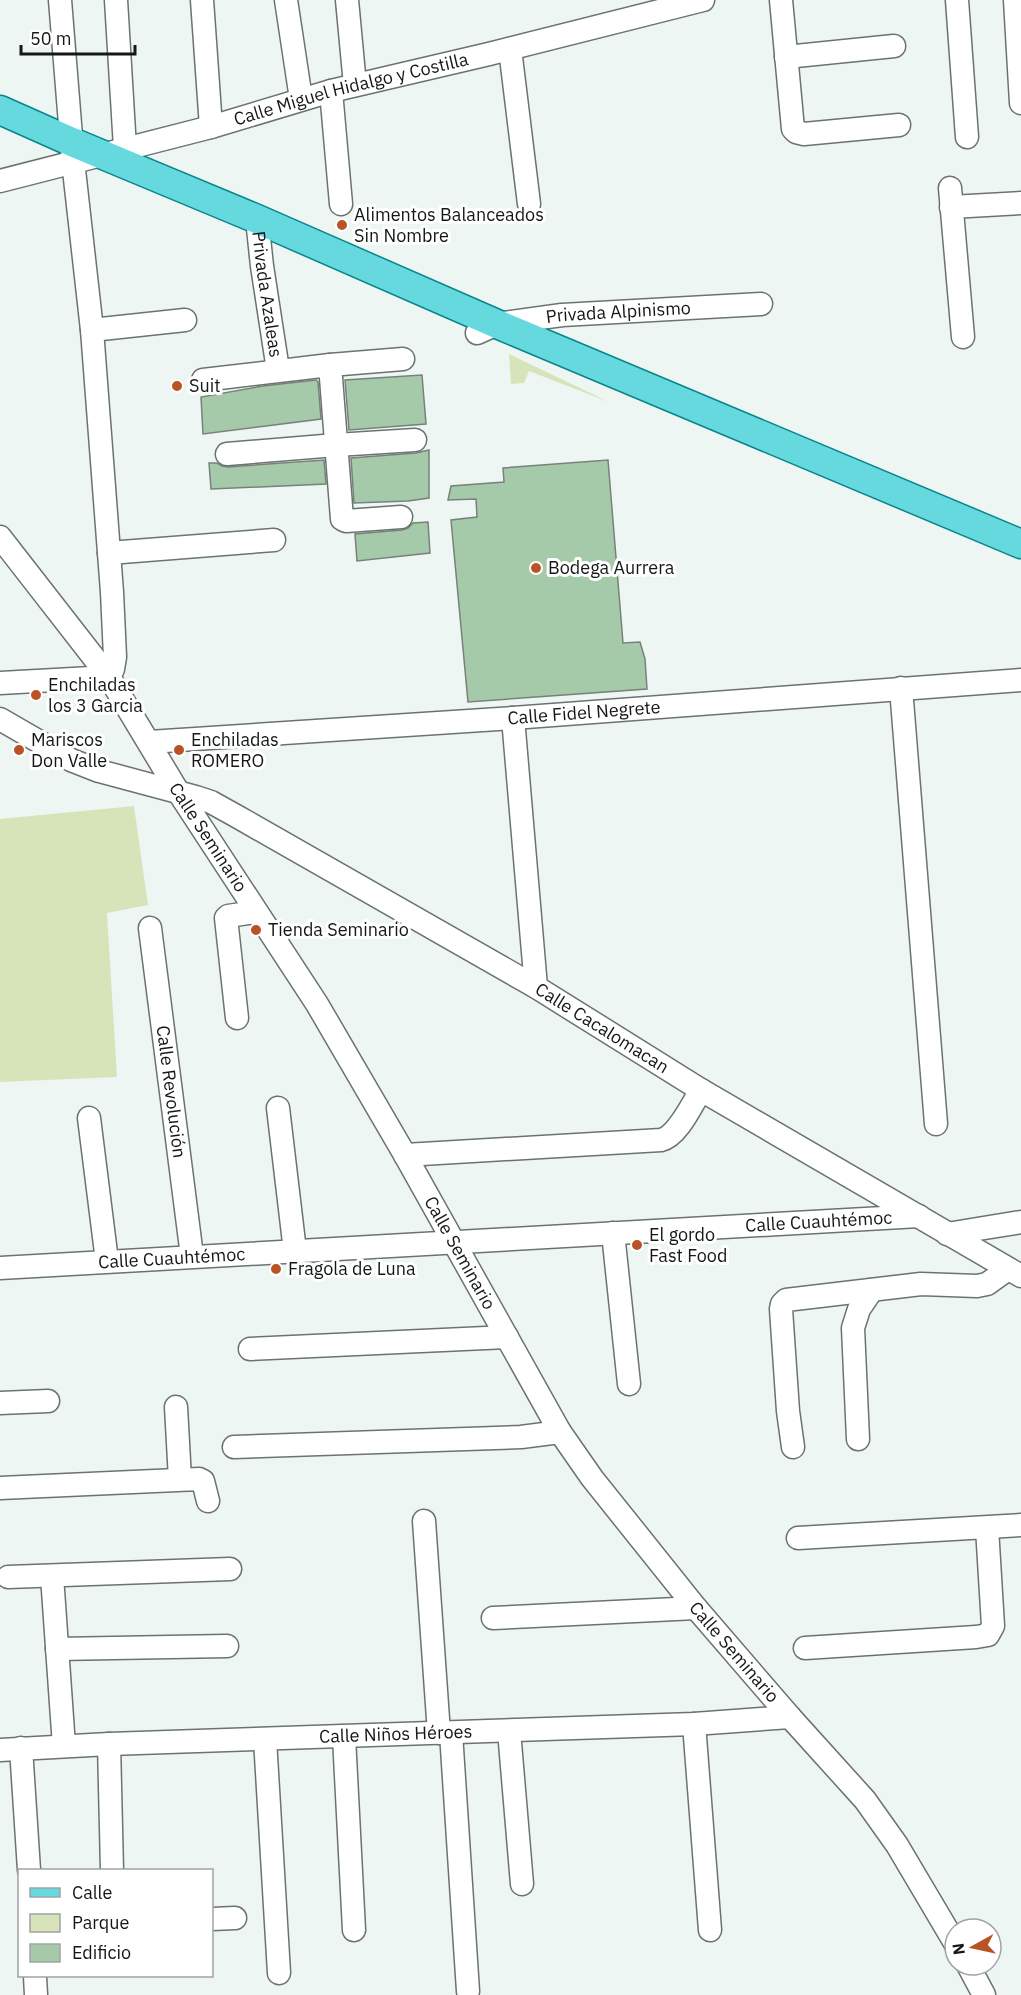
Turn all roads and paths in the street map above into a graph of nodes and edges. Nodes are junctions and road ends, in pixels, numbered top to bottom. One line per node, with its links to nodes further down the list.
1 (60, 0): 24 (street)
2 (116, 0): 23 (street)
3 (202, 0): 20 (street)
4 (286, 0): 14 (street)
5 (300, 0): 14 (street)
6 (347, 0): 15 (street)
7 (703, 0): 12 (street, Calle Miguel Hidalgo y Costilla)
8 (782, 0): 13 (street)
9 (957, 0): 22 (street)
10 (1015, 0): 17 (street)
11 (894, 46): 13 (street)
12 (510, 49): 15 (street, Calle Miguel Hidalgo y Costilla); 28 (street)
13 (786, 57): 19 (street)
14 (303, 72): 16 (street)
15 (355, 85): 16 (street, Calle Miguel Hidalgo y Costilla)
16 (315, 95): 20 (street, Calle Miguel Hidalgo y Costilla); 27 (street)
17 (1021, 103)
18 (0, 110): 24 (main road)
19 (899, 125)
20 (211, 127): 23 (street, Calle Miguel Hidalgo y Costilla)
21 (0, 129): 24 (main road)
22 (967, 137)
23 (113, 151): 24 (main road); 29 (main road)
24 (72, 152): 25 (street); 29 (main road); 33 (street)
25 (0, 181)
26 (1021, 203): 34 (street)
27 (341, 204)
28 (529, 204)
29 (258, 229): 32 (main road); 37 (street, Privada Azaleas)
30 (761, 304): 32 (street, Privada Alpinismo)
31 (185, 320): 33 (street)
32 (487, 328): 45 (main road); 47 (main road)
33 (92, 330): 46 (street)
34 (963, 337)
35 (403, 359): 36 (street)
36 (330, 365): 37 (street); 40 (street)
37 (278, 370): 38 (street)
38 (204, 380)
39 (415, 440): 40 (street)
40 (336, 444): 41 (street); 42 (street)
41 (227, 454)
42 (401, 518)
43 (274, 540): 46 (street)
44 (2, 543): 48 (street, Calle Seminario)
45 (1021, 544)
46 (109, 554): 48 (street)
47 (1021, 561)
48 (109, 677): 50 (street); 54 (street, Calle Seminario)
49 (1021, 680): 51 (street, Calle Fidel Negrete)
50 (0, 683)
51 (901, 688): 52 (street, Calle Fidel Negrete); 63 (street)
52 (513, 718): 54 (street, Calle Fidel Negrete); 58 (street)
53 (0, 719): 55 (street, Calle Cacalomacan)
54 (149, 742): 55 (street, Calle Seminario)
55 (177, 790): 56 (street, Calle Seminario); 58 (street, Calle Cacalomacan)
56 (255, 912): 59 (street); 64 (street, Calle Seminario)
57 (150, 928): 71 (street, Calle Revolución)
58 (536, 987): 60 (street, Calle Cacalomacan)
59 (237, 1018)
60 (701, 1090): 64 (street); 65 (street, Calle Cacalomacan)
61 (278, 1108): 70 (street)
62 (89, 1118): 72 (street)
63 (936, 1124)
64 (405, 1155): 69 (street, Calle Seminario)
65 (919, 1216): 67 (street, Calle Cuauhtémoc); 68 (street, Calle Cacalomacan)
66 (1021, 1222): 68 (street)
67 (613, 1233): 69 (street, Calle Cuauhtémoc); 78 (street)
68 (947, 1234): 74 (street, Calle Cacalomacan)
69 (454, 1243): 70 (street, Calle Cuauhtémoc); 76 (street, Calle Seminario)
70 (295, 1251): 71 (street, Calle Cuauhtémoc)
71 (192, 1256): 72 (street, Calle Cuauhtémoc)
72 (107, 1261): 73 (street, Calle Cuauhtémoc)
73 (0, 1268)
74 (1014, 1273): 75 (street)
75 (872, 1290): 83 (street); 84 (street)
76 (507, 1337): 77 (street); 82 (street, Calle Seminario)
77 (250, 1349)
78 (629, 1384)
79 (48, 1401): 80 (street)
80 (0, 1403)
81 (176, 1407): 86 (street)
82 (560, 1432): 85 (street); 96 (street, Calle Seminario)
83 (858, 1439)
84 (793, 1447)
85 (234, 1448)
86 (180, 1479): 87 (street); 88 (street)
87 (0, 1488)
88 (208, 1501)
89 (424, 1521): 104 (street)
90 (1021, 1525): 91 (street)
91 (987, 1528): 92 (street); 99 (street)
92 (798, 1538)
93 (230, 1569): 95 (street)
94 (8, 1576): 95 (street)
95 (52, 1576): 100 (street)
96 (696, 1608): 97 (street); 101 (street, Calle Seminario)
97 (493, 1618)
98 (227, 1646): 100 (street)
99 (805, 1648)
100 (57, 1649): 108 (street)
101 (790, 1717): 102 (street, Calle Niños Héroes); 115 (street, Calle Seminario)
102 (694, 1724): 103 (street, Calle Niños Héroes); 117 (street)
103 (509, 1731): 104 (street, Calle Niños Héroes); 112 (street)
104 (445, 1733): 105 (street, Calle Niños Héroes); 121 (street)
105 (344, 1737): 106 (street, Calle Niños Héroes); 116 (street)
106 (265, 1739): 107 (street, Calle Niños Héroes); 118 (street)
107 (109, 1744): 108 (street, Calle Niños Héroes); 111 (street)
108 (64, 1746): 109 (street, Calle Niños Héroes)
109 (10, 1749): 110 (street)
110 (29, 1869)
111 (112, 1869)
112 (522, 1884)
113 (235, 1918): 114 (street)
114 (213, 1919)
115 (943, 1923)
116 (354, 1930)
117 (710, 1930)
118 (279, 1973)
119 (35, 1977): 122 (street)
120 (974, 1977): 123 (street)
121 (468, 1991)
122 (36, 1995)
123 (984, 1995)

